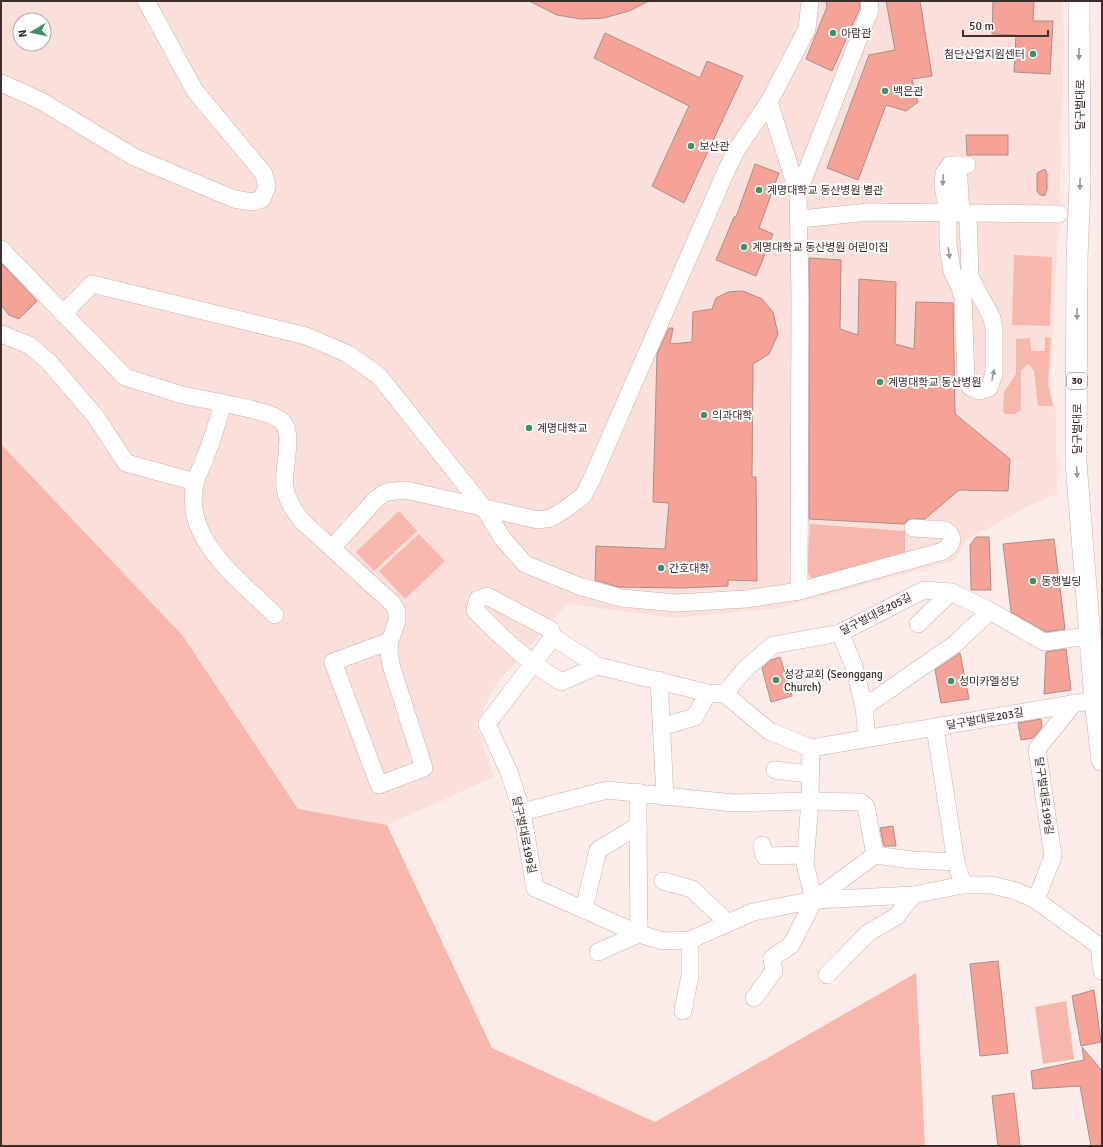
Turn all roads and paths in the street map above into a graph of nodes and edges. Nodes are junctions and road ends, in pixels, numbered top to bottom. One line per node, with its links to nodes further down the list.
1 (146, 1): 5 (street)
2 (810, 1): 6 (street)
3 (868, 1): 8 (street)
4 (1079, 1): 28 (main road, 달구벌대로 / 30, one-way to 28)
5 (1, 83)
6 (769, 102): 8 (street); 19 (street)
7 (963, 165): 9 (street)
8 (798, 193): 11 (street)
9 (959, 214): 10 (street); 11 (street); 14 (street); 15 (street, one-way to 15)
10 (1059, 214)
11 (800, 219): 22 (street)
12 (1, 249): 13 (street)
13 (63, 314): 17 (street); 19 (street)
14 (992, 318): 15 (street); 15 (street, one-way to 14)
15 (964, 322)
16 (1, 334): 18 (street)
17 (223, 403): 18 (street); 21 (street)
18 (195, 482): 25 (street)
19 (484, 508): 21 (street); 22 (street)
20 (913, 528): 22 (street)
21 (332, 548): 30 (street)
22 (799, 591)
23 (951, 592): 24 (street, 달구벌대로205길); 26 (street); 27 (street, 달구벌대로205길)
24 (990, 611): 28 (street, 달구벌대로205길); 38 (street)
25 (275, 615)
26 (918, 624)
27 (840, 634): 35 (street, 달구벌대로205길); 38 (street)
28 (1089, 636): 36 (main road, 달구벌대로 / 30)
29 (553, 637): 31 (street, 달구벌대로199길); 31 (street); 32 (street)
30 (390, 641): 30 (street)
31 (532, 664): 32 (street); 49 (street, 달구벌대로199길)
32 (598, 666): 33 (street)
33 (659, 680): 34 (street); 39 (street)
34 (708, 693): 35 (street); 39 (street)
35 (725, 694): 42 (street)
36 (1098, 699): 37 (street, 달구벌대로203길); 43 (main road, 달구벌대로 / 30)
37 (1074, 704): 40 (street, 달구벌대로203길); 59 (street, 달구벌대로199길)
38 (864, 707): 41 (street)
39 (661, 727): 47 (street)
40 (935, 728): 41 (street, 달구벌대로203길); 54 (street)
41 (867, 738): 42 (street, 달구벌대로203길)
42 (811, 748): 45 (street)
43 (1102, 760)
44 (775, 770): 45 (street)
45 (810, 774): 48 (street)
46 (638, 792): 47 (street); 49 (street); 50 (street)
47 (665, 797): 48 (street)
48 (810, 801): 52 (street); 53 (street)
49 (522, 812): 60 (street, 달구벌대로199길)
50 (638, 826): 60 (street); 62 (street)
51 (762, 845): 52 (street)
52 (805, 855): 58 (street)
53 (875, 855): 54 (street); 58 (street, 달구벌대로199길)
54 (956, 862): 56 (street)
55 (663, 881): 61 (street)
56 (962, 885): 57 (street, 달구벌대로199길); 59 (street, 달구벌대로199길)
57 (913, 895): 58 (street, 달구벌대로199길); 67 (street)
58 (814, 900): 61 (street, 달구벌대로199길); 68 (street, 달구벌대로199길)
59 (1036, 900): 64 (street, 달구벌대로199길)
60 (584, 909): 62 (street, 달구벌대로199길)
61 (728, 923): 63 (street, 달구벌대로199길)
62 (639, 934): 63 (street, 달구벌대로199길); 65 (street)
63 (690, 940): 69 (street)
64 (1101, 946): 66 (street)
65 (598, 952)
66 (1102, 971)
67 (827, 975)
68 (754, 998)
69 (684, 1011)

